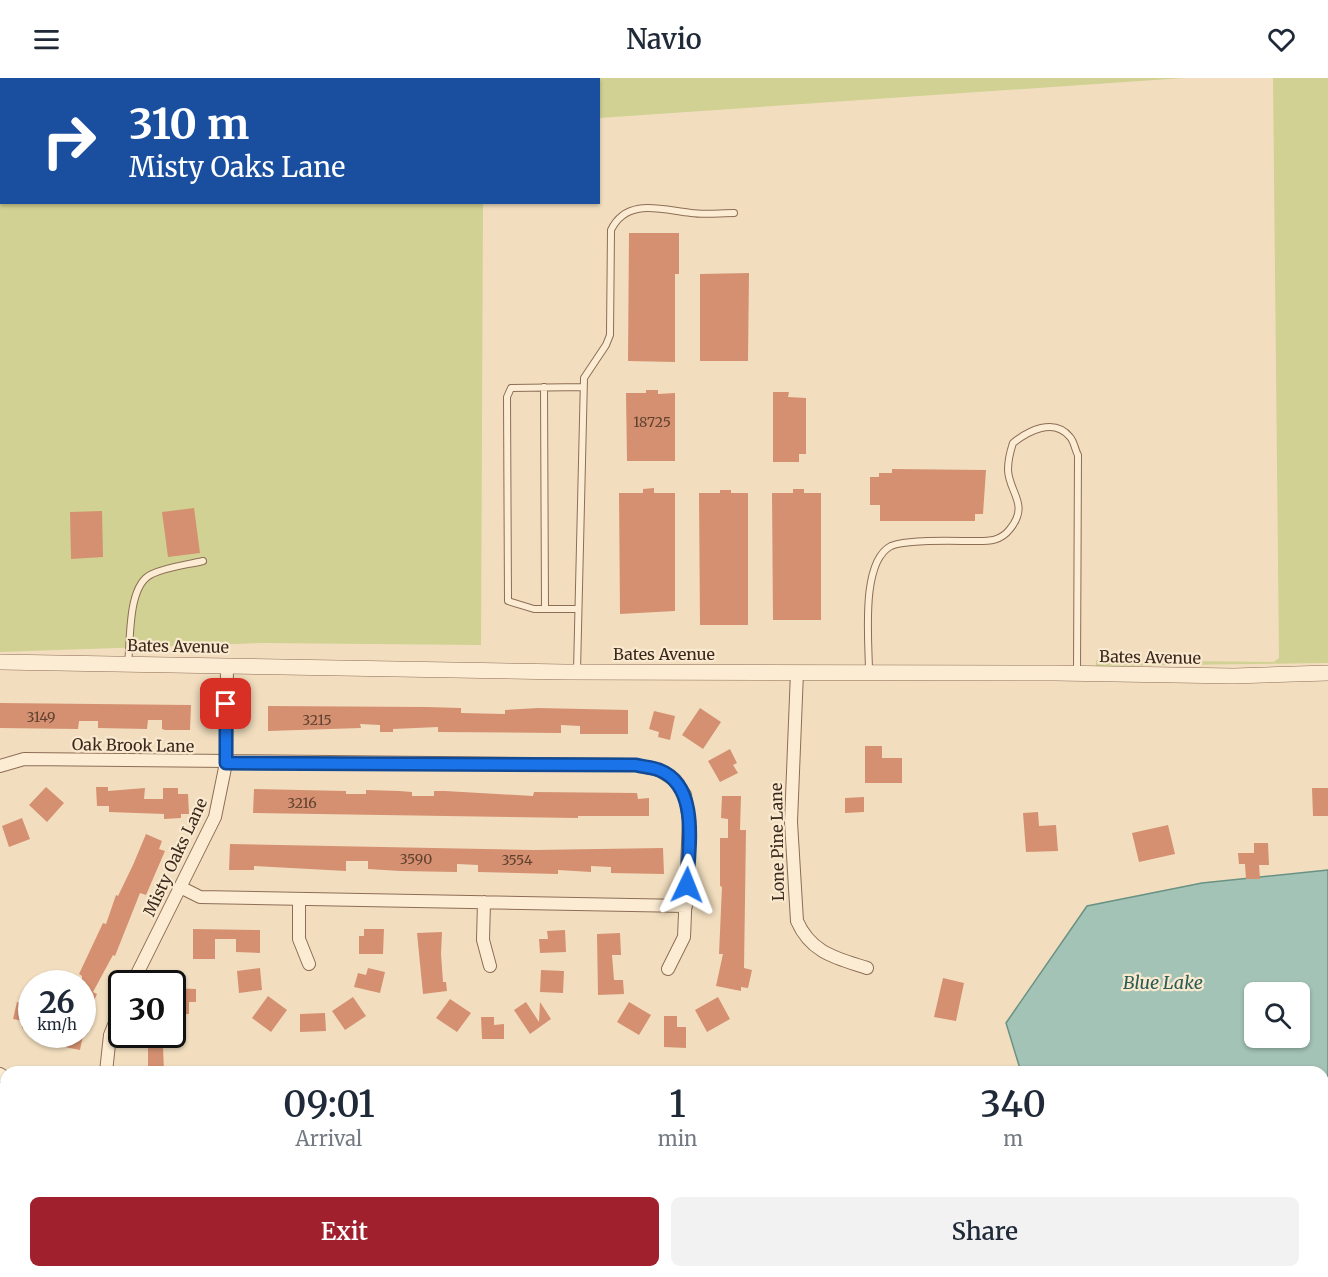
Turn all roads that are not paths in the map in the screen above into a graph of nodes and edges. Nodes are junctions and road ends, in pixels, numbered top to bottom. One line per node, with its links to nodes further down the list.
1 (734, 213): 3 (lane)
2 (544, 387): 3 (lane); 5 (lane); 5 (lane)
3 (583, 387): 6 (lane)
4 (202, 561): 8 (lane)
5 (545, 609): 6 (lane)
6 (578, 609): 10 (lane)
7 (0, 662): 8 (street, Bates Avenue)
8 (128, 663): 9 (street, Bates Avenue)
9 (226, 665): 10 (street, Bates Avenue); 15 (street, Misty Oaks Lane)
10 (578, 672): 11 (street, Bates Avenue)
11 (797, 672): 12 (street, Bates Avenue); 23 (street, Lone Pine Lane)
12 (869, 672): 13 (street, Bates Avenue); 13 (lane)
13 (1077, 673): 14 (street, Bates Avenue)
14 (1328, 673)
15 (226, 763): 16 (street, Oak Brook Lane); 17 (street, Misty Oaks Lane); 20 (street, Oak Brook Lane)
16 (0, 766)
17 (182, 888): 18 (street); 25 (street, Misty Oaks Lane)
18 (298, 899): 19 (street); 21 (street)
19 (484, 902): 20 (street); 22 (street)
20 (686, 906): 24 (street, Oak Brook Lane)
21 (309, 964)
22 (490, 966)
23 (867, 968)
24 (668, 969)
25 (139, 970)
26 (109, 1048): 27 (street)
27 (107, 1066)

